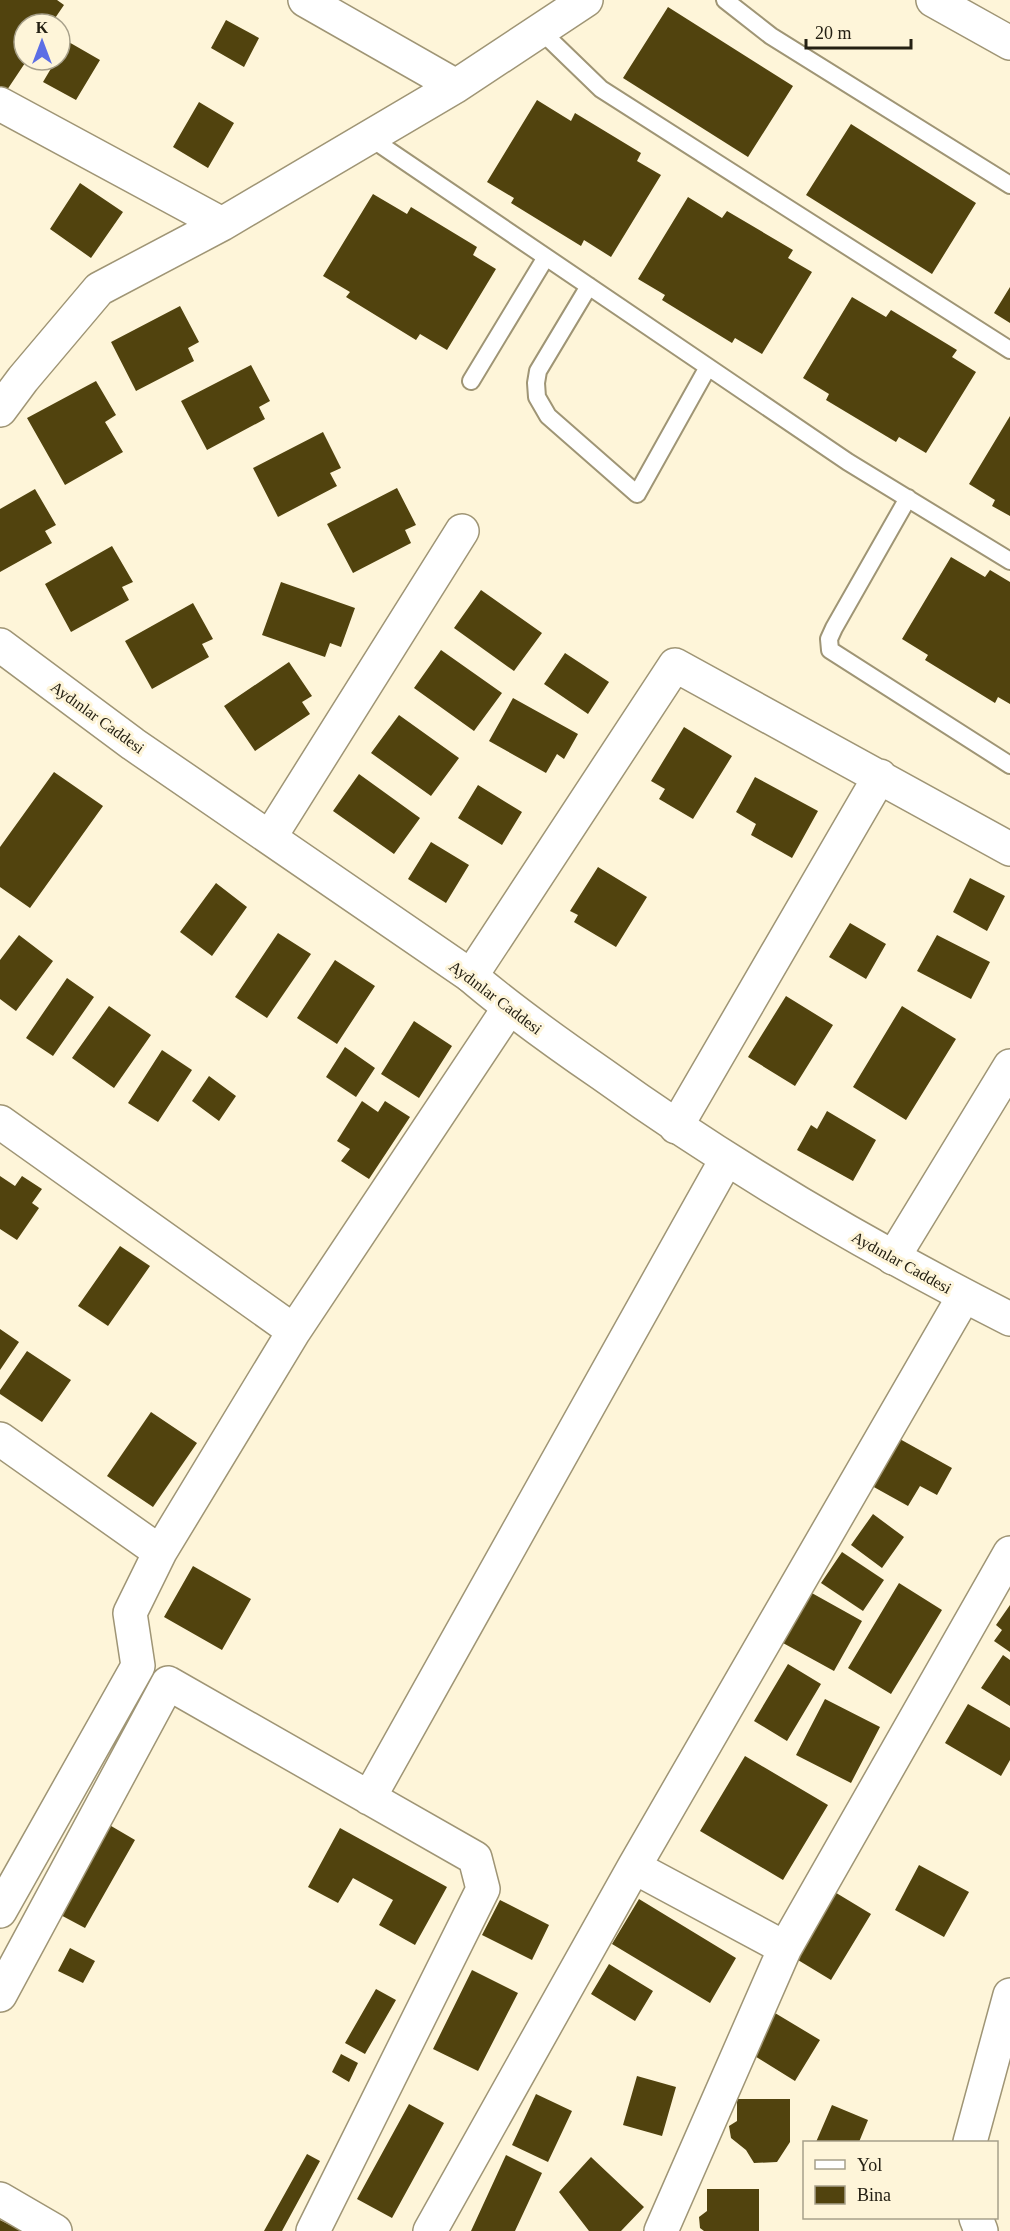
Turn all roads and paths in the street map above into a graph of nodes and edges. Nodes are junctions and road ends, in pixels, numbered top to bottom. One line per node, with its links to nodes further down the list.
1 (305, 0): 7 (main road)
2 (586, 0): 5 (main road)
3 (725, 0): 10 (lane)
4 (933, 0): 6 (main road)
5 (540, 30): 7 (main road); 14 (lane)
6 (1010, 43)
7 (456, 86): 9 (main road)
8 (0, 104): 11 (main road)
9 (369, 137): 11 (main road); 12 (lane)
10 (1010, 186)
11 (222, 224): 16 (main road)
12 (546, 257): 13 (lane); 17 (lane)
13 (589, 286): 15 (lane); 15 (lane)
14 (1010, 350)
15 (708, 367): 19 (lane)
16 (12, 372): 18 (main road)
17 (471, 381)
18 (0, 410)
19 (908, 498): 21 (lane); 23 (lane)
20 (462, 531): 25 (main road)
21 (1010, 561)
22 (0, 645): 25 (main road, Aydınlar Caddesi)
23 (1010, 765)
24 (880, 776): 26 (main road); 27 (main road); 31 (main road)
25 (270, 837): 27 (main road, Aydınlar Caddesi)
26 (1010, 849)
27 (471, 976): 28 (main road, Aydınlar Caddesi)
28 (509, 1008): 31 (main road, Aydınlar Caddesi); 36 (main road)
29 (1010, 1066): 33 (main road)
30 (0, 1122): 36 (main road)
31 (676, 1127): 32 (main road, Aydınlar Caddesi)
32 (726, 1160): 33 (main road, Aydınlar Caddesi); 40 (main road)
33 (893, 1258): 34 (main road, Aydınlar Caddesi)
34 (964, 1296): 35 (main road, Aydınlar Caddesi); 41 (main road)
35 (1010, 1319)
36 (294, 1331): 38 (main road)
37 (0, 1439): 38 (main road)
38 (160, 1552): 42 (main road)
39 (1010, 1553): 43 (main road)
40 (369, 1798): 44 (main road); 49 (main road)
41 (634, 1866): 43 (main road); 50 (main road)
42 (0, 1911)
43 (785, 1948): 51 (main road)
44 (0, 1995)
45 (1010, 1995): 46 (main road)
46 (970, 2141)
47 (0, 2199): 48 (main road)
48 (55, 2231)
49 (313, 2231)
50 (430, 2231)
51 (661, 2231)

